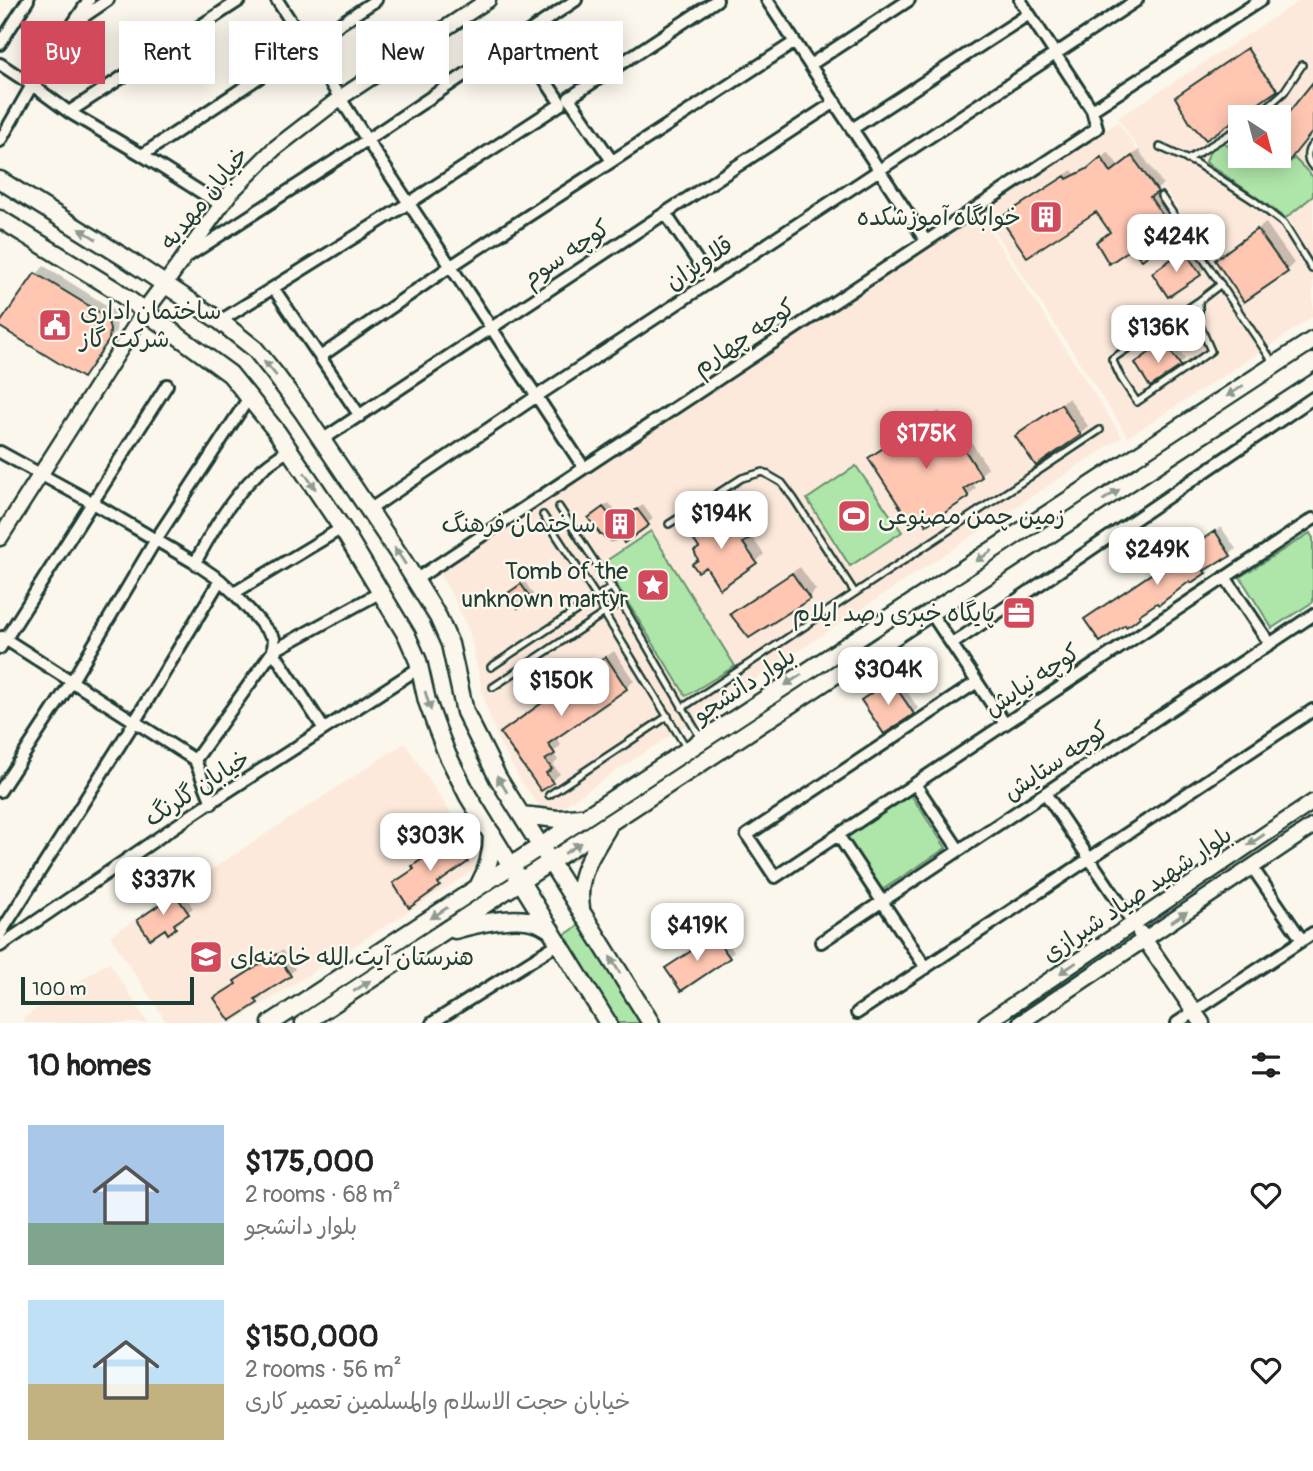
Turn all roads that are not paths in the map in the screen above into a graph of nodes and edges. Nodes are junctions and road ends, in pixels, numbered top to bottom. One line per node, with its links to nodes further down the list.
1 (28, 0): 22 (street)
2 (89, 0): 16 (street)
3 (108, 0): 17 (street)
4 (240, 0): 37 (street)
5 (277, 0): 18 (street)
6 (376, 0): 20 (street)
7 (488, 0): 32 (street, خیابان مهدیه)
8 (576, 0): 19 (street)
9 (717, 0): 33 (street)
10 (767, 0): 21 (street)
11 (909, 0): 25 (street)
12 (1020, 0): 15 (street)
13 (1137, 0): 23 (street, قلاویزان)
14 (1261, 0): 36 (street)
15 (1029, 14): 23 (street); 38 (street)
16 (76, 21)
17 (78, 21)
18 (291, 21)
19 (544, 21)
20 (342, 22)
21 (794, 42): 25 (street); 46 (street)
22 (0, 44)
23 (1055, 53): 36 (street); 48 (street, قلاویزان)
24 (0, 64): 31 (street)
25 (810, 65): 34 (street)
26 (1302, 65): 35 (lane)
27 (463, 75): 40 (street)
28 (248, 84): 44 (street)
29 (331, 84): 32 (street)
30 (552, 84): 33 (street)
31 (32, 85): 37 (street); 41 (street)
32 (340, 98): 40 (street); 52 (street, خیابان مهدیه)
33 (565, 101): 46 (street); 51 (street)
34 (835, 102): 38 (street); 53 (street, کوچه سوم)
35 (1269, 105)
36 (1092, 110): 55 (street, کوچه چهارم)
37 (69, 112): 44 (street)
38 (852, 130): 48 (street)
39 (1228, 135): 45 (lane)
40 (367, 140): 51 (street); 56 (street)
41 (0, 141)
42 (1313, 144): 47 (lane)
43 (1160, 147): 45 (lane)
44 (142, 155): 52 (street)
45 (1187, 160): 58 (lane)
46 (612, 161): 57 (street)
47 (1313, 167)
48 (879, 169): 55 (street); 59 (street, قلاویزان)
49 (0, 180): 60 (main road, one-way to 49)
50 (1161, 197): 61 (lane)
51 (409, 203): 57 (street); 62 (street)
52 (221, 205): 56 (street, خیابان مهدیه)
53 (665, 213): 59 (street); 66 (street, کوچه سوم)
54 (0, 219): 64 (main road)
55 (926, 241): 80 (street, کوچه چهارم)
56 (182, 260): 60 (street, خیابان مهدیه)
57 (449, 267): 66 (street); 68 (street)
58 (1313, 268)
59 (711, 281): 73 (street, قلاویزان)
60 (165, 284): 64 (main road); 65 (main road)
61 (1220, 284): 63 (lane); 69 (lane)
62 (275, 289): 65 (street); 68 (street)
63 (1199, 301): 63 (lane)
64 (144, 312): 72 (main road); 81 (street)
65 (220, 321): 77 (main road, one-way to 65)
66 (492, 328): 73 (street); 75 (street, کوچه سوم)
67 (1313, 340): 69 (main road, بلوار دانشجو)
68 (320, 357): 75 (street)
69 (1275, 365): 119 (main road, بلوار دانشجو, one-way to 119)
70 (1311, 367): 102 (main road, بلوار دانشجو, one-way to 70)
71 (167, 385): 82 (street)
72 (250, 396): 78 (main road); 90 (street)
73 (537, 396): 80 (street); 84 (street, قلاویزان)
74 (1313, 398): 105 (street)
75 (360, 416): 77 (street, کوچه سوم)
76 (1100, 430): 98 (lane)
77 (323, 440): 84 (main road)
78 (289, 450): 88 (main road, one-way to 88); 91 (street)
79 (0, 452): 81 (street)
80 (584, 468): 94 (street, کوچه چهارم)
81 (39, 474): 82 (street); 89 (street)
82 (93, 503): 90 (street); 104 (street)
83 (559, 507): 95 (lane)
84 (369, 510): 94 (main road, one-way to 84)
85 (543, 515): 99 (lane)
86 (1313, 520): 92 (street, كوچه نيايش)
87 (669, 524): 98 (lane)
88 (342, 528): 96 (main road); 97 (street)
89 (0, 538)
90 (155, 541): 91 (street); 110 (street)
91 (195, 563): 93 (street)
92 (1225, 577): 106 (street); 117 (street, كوچه نيايش)
93 (220, 580): 97 (street); 116 (street)
94 (415, 580): 127 (main road, one-way to 94)
95 (612, 587): 99 (lane); 100 (lane)
96 (381, 592): 107 (street); 109 (main road)
97 (234, 593): 107 (street)
98 (855, 593): 113 (lane)
99 (596, 596): 101 (lane); 108 (lane)
100 (621, 602): 101 (lane); 113 (lane)
101 (604, 613): 112 (lane); 115 (lane)
102 (931, 613): 105 (street); 129 (main road, بلوار دانشجو)
103 (1313, 615): 106 (street, کوچه ستایش)
104 (2, 641): 110 (street)
105 (952, 644): 111 (street)
106 (1270, 644): 123 (street, کوچه ستایش)
107 (273, 651): 118 (street); 120 (street)
108 (491, 667)
109 (419, 668): 118 (street, خیابان گلرنگ); 131 (main road, one-way to 131)
110 (72, 681): 116 (street); 122 (street)
111 (977, 682): 117 (street); 132 (street, كوچه نيايش)
112 (493, 687)
113 (682, 708): 119 (lane)
114 (1313, 710): 135 (street)
115 (668, 716): 119 (lane); 124 (lane)
116 (135, 721): 120 (street); 146 (street)
117 (1005, 724): 121 (street, كوچه نيايش)
118 (324, 729): 126 (street, خیابان گلرنگ)
119 (695, 745): 128 (main road, بلوار دانشجو)
120 (195, 760): 126 (street)
121 (915, 784): 132 (street, كوچه نيايش); 134 (street)
122 (0, 791)
123 (1045, 793): 134 (street, کوچه ستایش); 135 (street)
124 (550, 795)
125 (1313, 802): 143 (street, بلوار شهید صیاد شیرازی, one-way to 143)
126 (212, 803): 151 (street, خیابان گلرنگ)
127 (521, 814): 128 (main road); 133 (main road)
128 (587, 816): 133 (main road, بلوار دانشجو)
129 (611, 823): 136 (main road, بلوار دانشجو, one-way to 129); 142 (main road)
130 (1313, 826): 138 (street, بلوار شهید صیاد شیرازی)
131 (492, 834): 137 (main road); 140 (main road)
132 (838, 835): 141 (street)
133 (541, 846): 136 (main road); 137 (main road, بلوار دانشجو)
134 (959, 850): 141 (street, کوچه ستایش)
135 (1089, 859): 143 (street); 152 (street)
136 (551, 862): 139 (main road, بلوار دانشجو); 142 (main road)
137 (511, 865): 139 (main road); 140 (main road, بلوار دانشجو)
138 (1252, 867): 148 (street, بلوار شهید صیاد شیرازی, one-way to 138); 149 (street)
139 (521, 882): 144 (main road, بلوار دانشجو); 147 (main road)
140 (478, 887): 157 (main road, بلوار دانشجو, one-way to 157)
141 (882, 902): 150 (street, کوچه ستایش); 152 (street)
142 (582, 910): 161 (main road, one-way to 142)
143 (1133, 923): 148 (street); 162 (street, بلوار شهید صیاد شیرازی, one-way to 162)
144 (443, 933): 147 (main road); 153 (main road, بلوار دانشجو, one-way to 144)
145 (1313, 933): 149 (street)
146 (0, 934)
147 (555, 936): 159 (street); 160 (main road)
148 (1144, 940): 155 (street); 163 (street, بلوار شهید صیاد شیرازی)
149 (1302, 940): 155 (street)
150 (821, 942)
151 (0, 946)
152 (926, 968): 154 (street)
153 (335, 1004): 156 (main road, بلوار دانشجو); 158 (main road)
154 (857, 1013)
155 (1198, 1017): 164 (street)
156 (309, 1021)
157 (271, 1023)
158 (334, 1023)
159 (432, 1023)
160 (608, 1023)
161 (651, 1023)
162 (986, 1023)
163 (1020, 1023)
164 (1177, 1023)

